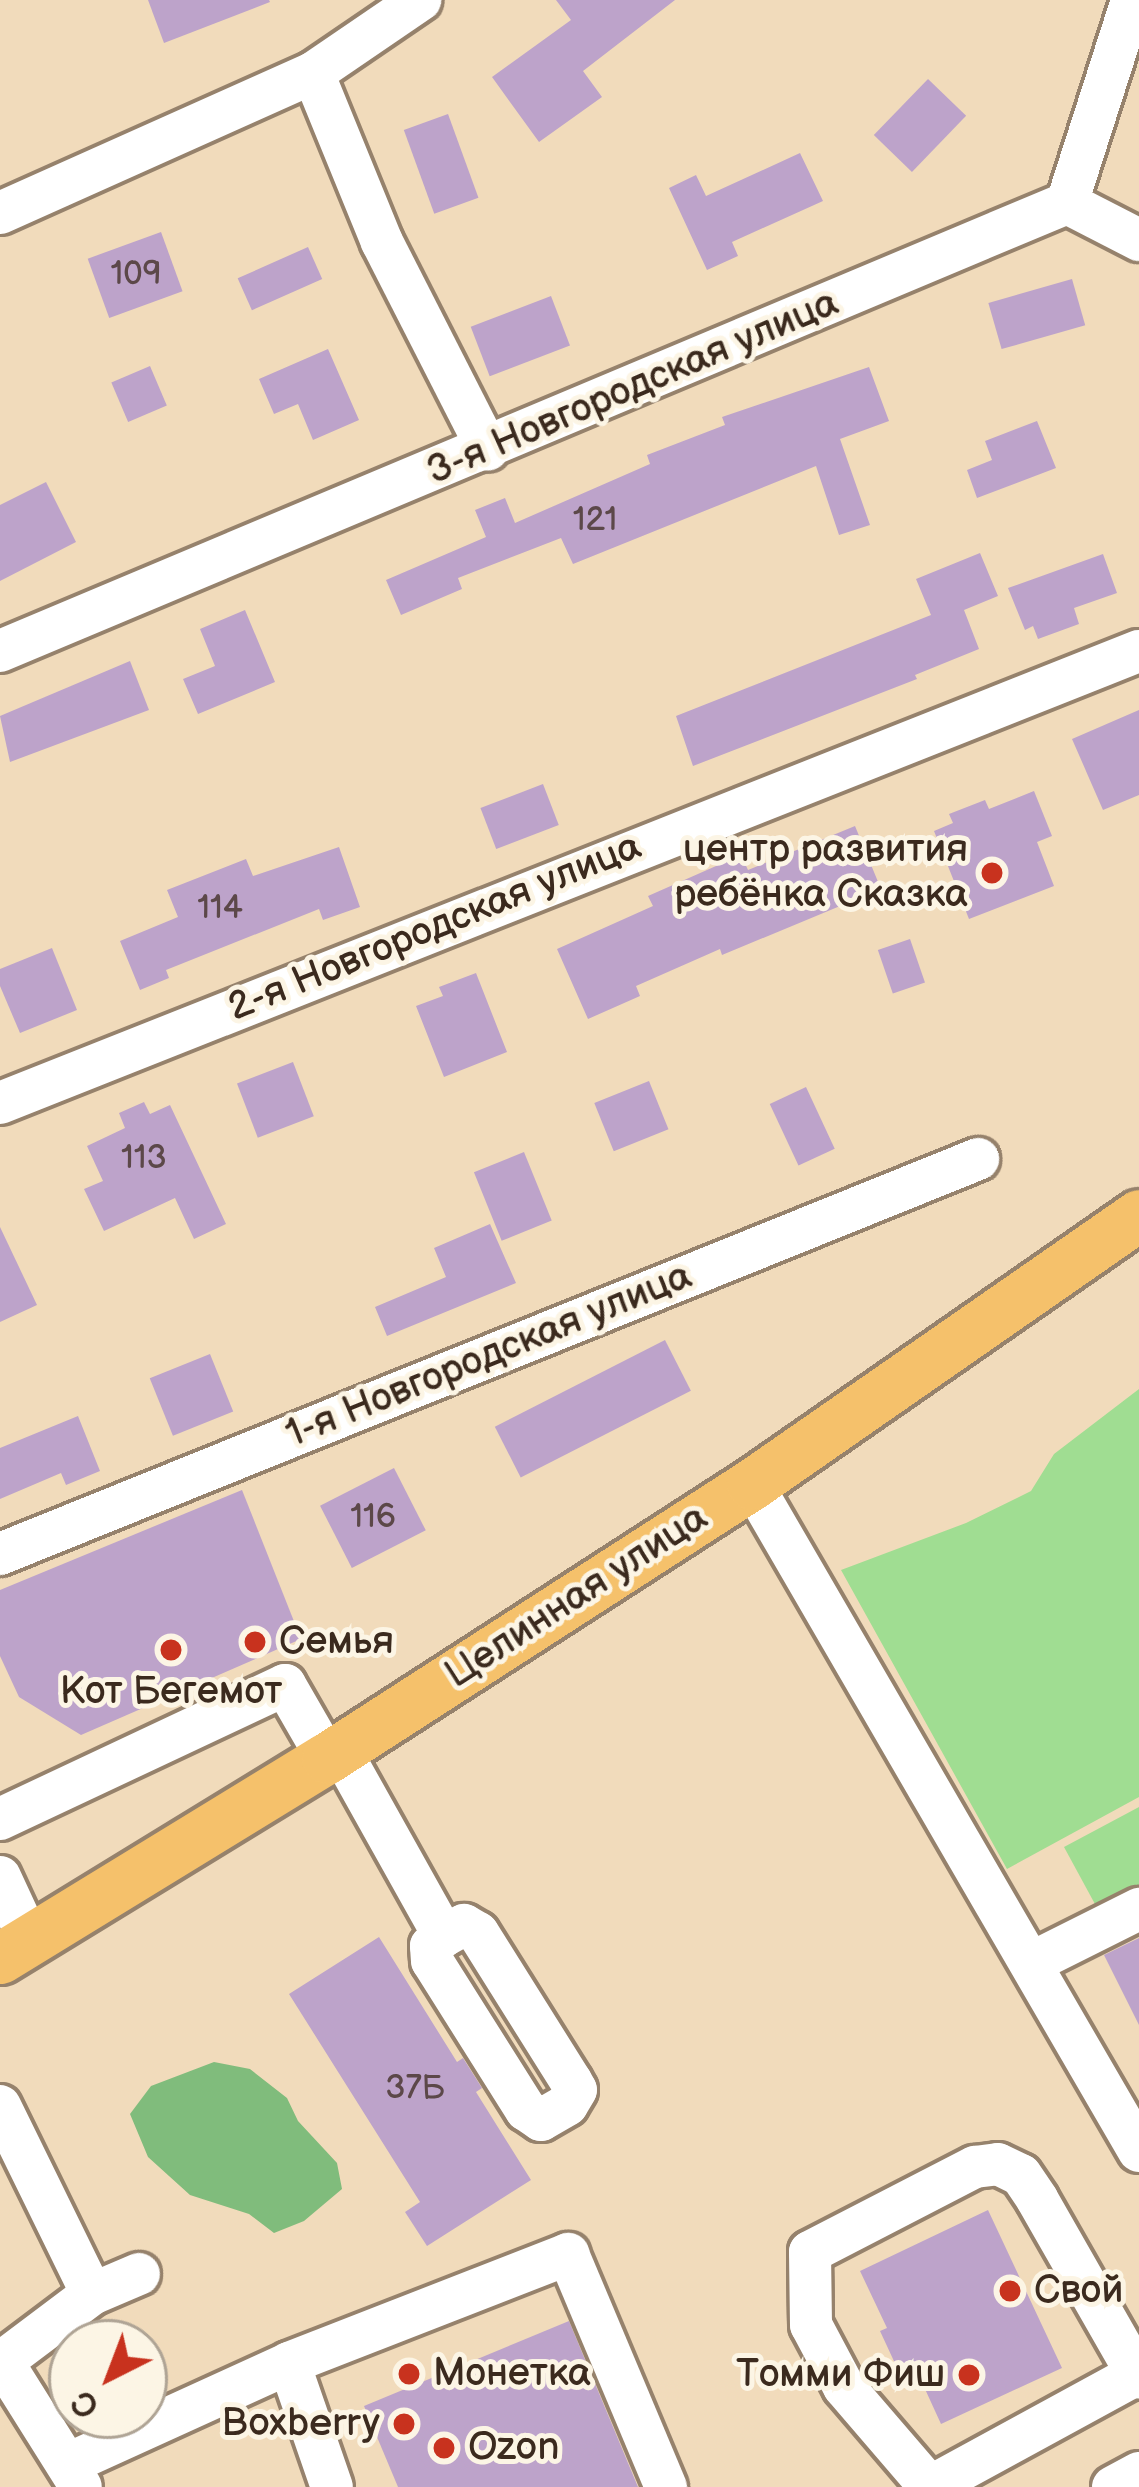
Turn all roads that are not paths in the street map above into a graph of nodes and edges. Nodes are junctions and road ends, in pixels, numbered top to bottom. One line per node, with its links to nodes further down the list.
1 (420, 0): 3 (street)
2 (1132, 0): 4 (street)
3 (313, 73): 5 (street); 7 (street)
4 (1067, 203): 6 (street); 7 (street, 3-я Новгородская улица)
5 (0, 213)
6 (1139, 240)
7 (488, 450): 9 (street, 3-я Новгородская улица)
8 (1139, 651): 10 (street, 2-я Новгородская улица)
9 (0, 652)
10 (0, 1103)
11 (978, 1159): 14 (street, 1-я Новгородская улица)
12 (1139, 1215): 13 (main road, Целинная улица)
13 (752, 1484): 15 (main road, Целинная улица); 21 (street)
14 (0, 1554)
15 (333, 1754): 16 (street); 19 (street); 20 (main road, Целинная улица)
16 (0, 1819)
17 (0, 1877): 20 (street)
18 (1139, 1909): 21 (street)
19 (444, 1936)
20 (15, 1950)
21 (1033, 1962): 23 (street)
22 (0, 2106): 25 (street)
23 (1139, 2151)
24 (139, 2274): 25 (street)
25 (92, 2294): 26 (street)
26 (2, 2359): 30 (street)
27 (290, 2363): 30 (street); 31 (street); 32 (street)
28 (1138, 2375): 28 (street)
29 (1139, 2473): 33 (street)
30 (75, 2475)
31 (332, 2487)
32 (665, 2487)
33 (1113, 2487)

